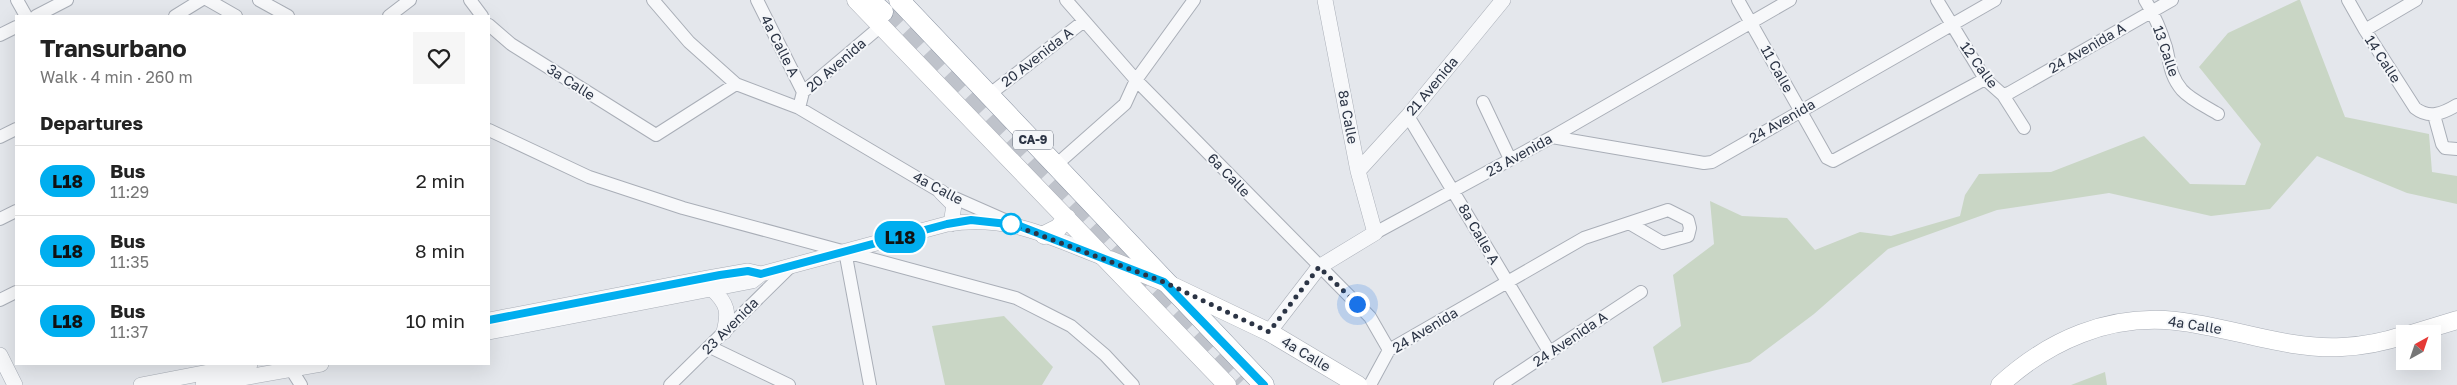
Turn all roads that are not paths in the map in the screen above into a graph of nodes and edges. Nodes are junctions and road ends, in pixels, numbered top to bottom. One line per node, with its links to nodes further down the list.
1 (17, 0): 25 (street)
2 (67, 0): 26 (street)
3 (201, 0): 27 (street)
4 (208, 0): 28 (street)
5 (259, 0): 29 (street)
6 (410, 0): 30 (street)
7 (470, 0): 31 (street)
8 (653, 0): 41 (street, 4a Calle)
9 (757, 0): 42 (street, 4a Calle A)
10 (856, 0): 24 (main road, CA-9)
11 (1066, 0): 32 (street, 6a Calle)
12 (1194, 0): 40 (street)
13 (1325, 0): 60 (street, 8a Calle)
14 (1503, 0): 51 (street, 21 Avenida)
15 (1738, 0): 33 (street, 11 Calle)
16 (1790, 0): 33 (street, 23 Avenida)
17 (1937, 0): 34 (street, 12 Calle)
18 (1995, 0): 34 (street, 24 Avenida)
19 (2172, 0): 23 (street, 24 Avenida A)
20 (2348, 0): 37 (street, 14 Calle)
21 (2416, 0): 37 (street)
22 (906, 2): 43 (highway, CA-9)
23 (2148, 5): 44 (street, 24 Avenida A); 49 (street, 13 Calle)
24 (878, 13): 42 (street, 20 Avenida); 64 (main road, CA-9)
25 (25, 15)
26 (38, 15)
27 (177, 15)
28 (234, 15)
29 (286, 15)
30 (390, 15)
31 (481, 15)
32 (1084, 21): 40 (street, 6a Calle); 43 (street, 20 Avenida A)
33 (1750, 22): 48 (street, 11 Calle); 55 (street, 23 Avenida)
34 (1951, 25): 39 (street, 12 Calle); 48 (street, 24 Avenida)
35 (490, 26): 41 (street, 3a Calle)
36 (15, 28): 38 (street)
37 (2365, 30): 50 (street, 14 Calle)
38 (0, 35)
39 (1986, 79): 44 (street, 12 Calle); 48 (street, 11 Calle)
40 (1136, 80): 59 (street); 74 (street, 6a Calle)
41 (736, 84): 47 (street, 4a Calle)
42 (804, 92): 47 (street, 20 Avenida)
43 (990, 94): 59 (highway, CA-9)
44 (2003, 95): 52 (street, 12 Calle)
45 (1483, 102): 58 (street)
46 (2457, 105): 50 (street)
47 (800, 108): 62 (street, 4a Calle)
48 (1800, 111): 55 (street, 24 Avenida)
49 (2218, 114)
50 (2429, 115): 57 (street)
51 (1408, 116): 60 (street, 21 Avenida); 61 (street, 8a Calle A)
52 (2024, 128)
53 (15, 130): 56 (street)
54 (490, 130): 71 (street)
55 (1552, 137): 58 (street, 23 Avenida)
56 (0, 138)
57 (2457, 149)
58 (1510, 159): 61 (street, 23 Avenida)
59 (1056, 165): 76 (highway, CA-9)
60 (1358, 171): 69 (street, 8a Calle)
61 (1454, 191): 69 (street, 23 Avenida); 77 (street, 8a Calle A)
62 (941, 192): 67 (street); 68 (street, 4a Calle)
63 (15, 212): 65 (street)
64 (1067, 218): 70 (main road); 72 (main road, CA-9)
65 (0, 219)
66 (1629, 222): 77 (street, 24 Avenida)
67 (951, 224): 68 (street); 71 (street)
68 (1017, 225): 70 (street, 4a Calle)
69 (1375, 233): 74 (street, 23 Avenida)
70 (1044, 235): 72 (street, 4a Calle)
71 (845, 251): 73 (street); 103 (street); 104 (street)
72 (1105, 258): 76 (main road, 4a Calle); 105 (main road, CA-9)
73 (790, 267): 75 (street); 87 (street, 23 Avenida)
74 (1319, 267): 88 (street, 23 Avenida); 91 (street, 6a Calle)
75 (761, 274): 78 (street); 82 (street)
76 (1164, 282): 88 (main road, 4a Calle); 106 (highway, CA-9)
77 (1506, 283): 91 (street, 24 Avenida); 92 (street, 8a Calle A)
78 (712, 289): 82 (street); 87 (street)
79 (15, 292): 81 (street)
80 (1641, 292): 92 (street, 24 Avenida A)
81 (0, 300)
82 (560, 312): 83 (street); 86 (street)
83 (490, 320)
84 (2457, 320): 85 (main road)
85 (2440, 325)
86 (490, 332)
87 (724, 332): 90 (street, 23 Avenida)
88 (1269, 332): 107 (main road, 4a Calle)
89 (2396, 338): 110 (main road, 4a Calle)
90 (710, 347): 101 (street, 23 Avenida); 102 (street)
91 (1389, 350): 108 (street, 24 Avenida)
92 (1550, 353): 109 (street, 24 Avenida A)
93 (0, 355): 97 (street)
94 (238, 365): 98 (street)
95 (316, 365): 96 (street)
96 (291, 369): 99 (street); 100 (street)
97 (16, 385)
98 (141, 385)
99 (203, 385)
100 (301, 385)
101 (670, 385)
102 (789, 385)
103 (870, 385)
104 (1133, 385)
105 (1226, 385)
106 (1264, 385)
107 (1358, 385)
108 (1370, 385)
109 (1500, 385)
110 (2000, 385)

